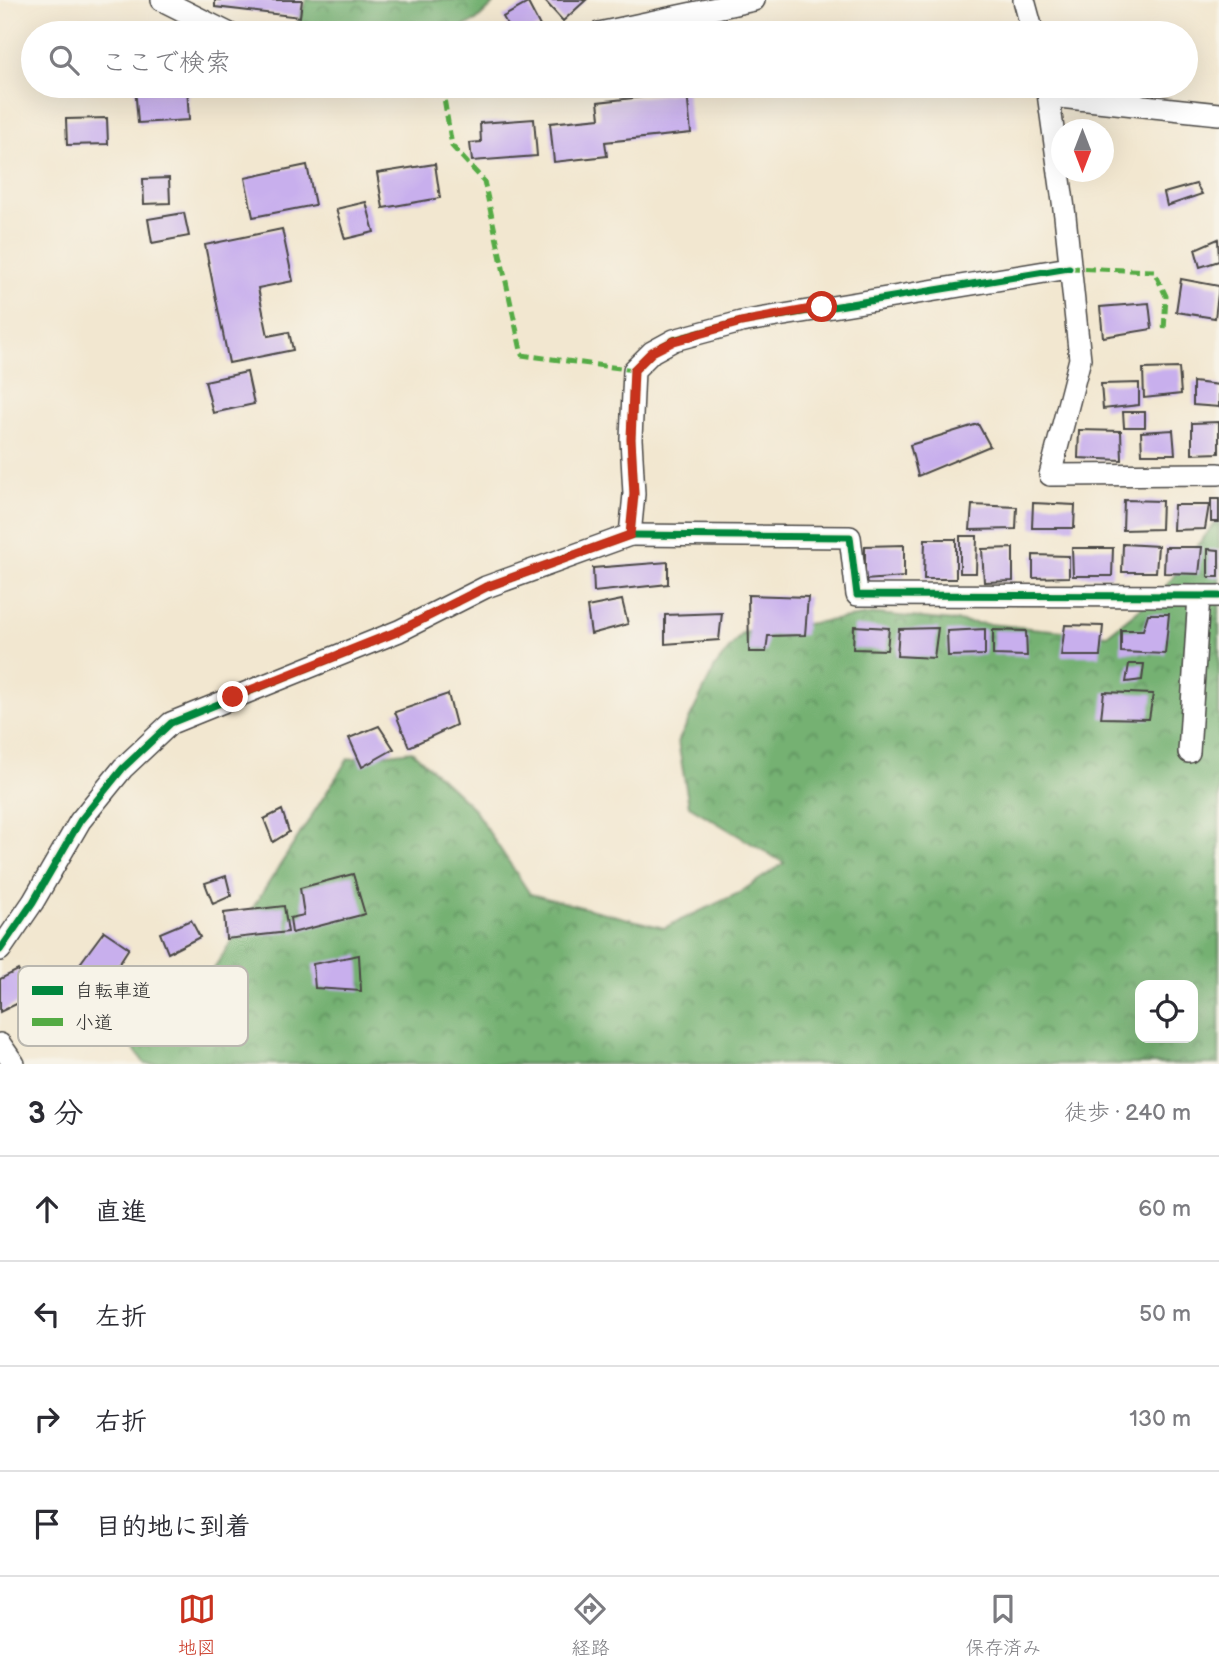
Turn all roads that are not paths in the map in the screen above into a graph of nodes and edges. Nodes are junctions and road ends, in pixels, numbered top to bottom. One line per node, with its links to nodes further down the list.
1 (162, 0): 4 (street)
2 (754, 0): 5 (street)
3 (1024, 0): 6 (street)
4 (204, 21)
5 (655, 21)
6 (1030, 21)
7 (1049, 98): 10 (street)
8 (1100, 98): 9 (street)
9 (1219, 114)
10 (1069, 268): 11 (street); 12 (street)
11 (1219, 474)
12 (630, 535): 13 (street); 15 (street)
13 (1209, 596): 14 (street)
14 (1189, 752)
15 (0, 950)
16 (0, 1044): 17 (street)
17 (14, 1064)

